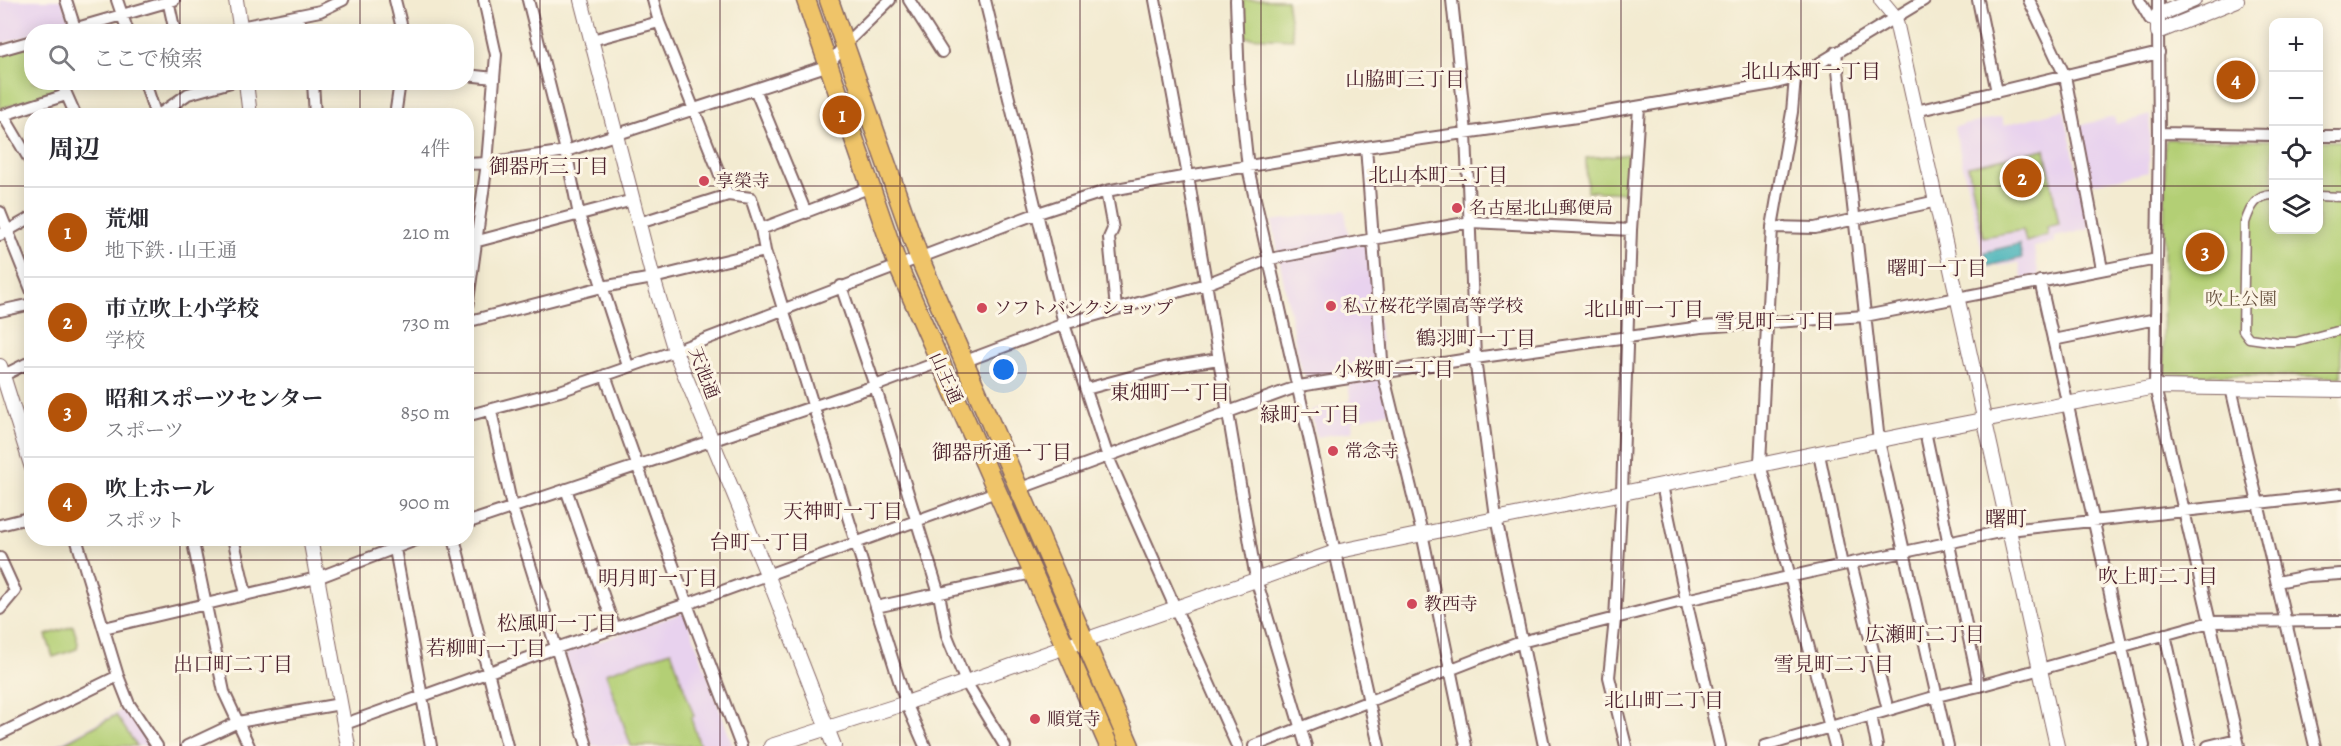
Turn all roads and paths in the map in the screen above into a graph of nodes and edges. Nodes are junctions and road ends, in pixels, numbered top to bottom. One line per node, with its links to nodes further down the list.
1 (66, 0): 33 (street)
2 (117, 0): 28 (street)
3 (170, 0): 28 (street); 36 (street)
4 (236, 0): 37 (street)
5 (343, 0): 27 (street)
6 (395, 0): 40 (street)
7 (484, 0): 51 (street)
8 (528, 0): 84 (street)
9 (581, 0): 41 (street, 天池通)
10 (653, 0): 31 (street)
11 (806, 0): 48 (main road, 山王通)
12 (829, 0): 43 (main road, 山王通)
13 (890, 0): 43 (street)
14 (909, 0): 45 (street)
15 (985, 0): 99 (street)
16 (1155, 0): 88 (street)
17 (1236, 0): 87 (street)
18 (1452, 0): 76 (street)
19 (1881, 0): 30 (street)
20 (1924, 0): 30 (street)
21 (1978, 0): 61 (street)
22 (2029, 0): 50 (street)
23 (2139, 0): 32 (street)
24 (2158, 0): 32 (street)
25 (2194, 0): 32 (street)
26 (2237, 0): 32 (street)
27 (319, 5): 29 (street)
28 (122, 16): 34 (street); 35 (street)
29 (298, 16): 38 (street); 39 (street)
30 (1895, 17): 46 (street); 74 (street)
31 (659, 22): 41 (street); 73 (street)
32 (2158, 23): 47 (street)
33 (74, 24)
34 (91, 24)
35 (125, 24)
36 (174, 24)
37 (240, 24)
38 (263, 24)
39 (300, 24)
40 (401, 24)
41 (592, 40): 79 (street, 天池通)
42 (24, 43): 44 (street)
43 (844, 45): 48 (street); 113 (main road, 山王通)
44 (0, 50)
45 (942, 52)
46 (1836, 52): 52 (street); 101 (street)
47 (2158, 53): 50 (street); 77 (street)
48 (829, 64): 53 (street); 89 (main road, 山王通)
49 (474, 76): 51 (street)
50 (2065, 76): 61 (street); 117 (street)
51 (494, 78): 85 (street)
52 (1795, 78): 64 (street); 105 (street)
53 (756, 89): 73 (street); 98 (street)
54 (64, 90): 63 (street)
55 (148, 90): 68 (street)
56 (187, 90): 62 (street)
57 (202, 90): 62 (street)
58 (247, 90): 70 (street)
59 (313, 90): 71 (street)
60 (399, 90): 72 (street)
61 (1997, 92): 74 (street)
62 (188, 94): 69 (street)
63 (66, 95): 65 (street); 67 (street)
64 (1639, 107): 76 (street); 107 (street)
65 (24, 108)
66 (24, 108): 75 (street)
67 (72, 108)
68 (153, 108)
69 (168, 108)
70 (249, 108)
71 (315, 108)
72 (395, 108)
73 (694, 110): 79 (street); 91 (street)
74 (1916, 111): 96 (street)
75 (2, 115): 83 (street)
76 (1466, 133): 82 (street); 103 (street)
77 (2159, 134): 78 (street); 115 (street)
78 (2269, 135)
79 (617, 136): 84 (street); 95 (street, 天池通)
80 (2323, 136): 81 (street)
81 (2341, 136)
82 (1366, 147): 87 (street); 109 (street)
83 (24, 151)
84 (566, 151): 85 (street); 100 (street)
85 (487, 163): 86 (street); 110 (street)
86 (474, 164)
87 (1248, 168): 88 (street); 114 (street)
88 (1188, 176): 90 (street); 121 (street)
89 (871, 187): 98 (street); 116 (main road, 山王通)
90 (1106, 191): 99 (street); 127 (street)
91 (728, 195): 104 (street); 106 (street)
92 (2269, 195): 134 (street)
93 (2323, 196): 94 (street)
94 (2341, 197)
95 (633, 200): 100 (street); 104 (street, 天池通)
96 (1936, 201): 101 (street); 124 (street)
97 (0, 212): 108 (street)
98 (806, 213): 106 (street)
99 (1038, 213): 113 (street); 132 (street)
100 (579, 215): 110 (street); 123 (street)
101 (1855, 219): 105 (street); 129 (street)
102 (24, 222): 108 (street)
103 (1471, 222): 107 (street); 109 (street); 138 (street)
104 (639, 223): 119 (street, 天池通)
105 (1772, 227): 133 (street)
106 (761, 229): 112 (street)
107 (1631, 230): 135 (street)
108 (4, 233): 118 (street)
109 (1373, 239): 114 (street); 145 (street)
110 (478, 241): 111 (street)
111 (474, 250)
112 (765, 251): 119 (street); 126 (street)
113 (919, 257): 116 (street); 141 (main road, 山王通)
114 (1270, 259): 121 (street); 148 (street)
115 (2157, 259): 117 (street); 130 (street)
116 (898, 266): 122 (street); 140 (main road, 山王通)
117 (2102, 268): 120 (street)
118 (24, 275)
119 (654, 278): 123 (street); 137 (street, 天池通)
120 (2040, 281): 124 (street); 136 (street)
121 (1206, 284): 127 (street); 139 (street)
122 (841, 286): 126 (street); 147 (street)
123 (602, 287): 131 (street); 143 (street)
124 (1958, 297): 129 (street); 158 (street)
125 (24, 306): 128 (street)
126 (783, 308): 137 (street); 154 (street)
127 (1116, 309): 132 (street)
128 (0, 311)
129 (1865, 316): 133 (street); 161 (street)
130 (2156, 319): 136 (street); 149 (street)
131 (474, 320)
132 (1064, 324): 141 (street); 151 (street)
133 (1768, 324): 135 (street); 165 (street)
134 (2341, 330)
135 (1626, 337): 138 (street); 171 (street)
136 (2053, 340): 153 (street)
137 (675, 351): 143 (street); 160 (street, 天池通)
138 (1475, 358): 145 (street); 176 (street)
139 (1218, 359): 151 (street); 156 (street)
140 (939, 362): 147 (street); 170 (main road, 山王通)
141 (963, 362): 169 (main road, 山王通)
142 (24, 364): 144 (street)
143 (628, 366): 146 (street)
144 (1, 373): 162 (street)
145 (1383, 373): 148 (street); 183 (street)
146 (605, 375): 155 (street); 166 (street)
147 (875, 386): 154 (street); 180 (street)
148 (1299, 386): 156 (street); 193 (street)
149 (2155, 387): 150 (street); 153 (street); 175 (street)
150 (2231, 388): 152 (street); 173 (street)
151 (1086, 389): 164 (street)
152 (2341, 390)
153 (2068, 404): 158 (street); 179 (street)
154 (813, 406): 160 (street); 184 (street)
155 (491, 411): 157 (street); 174 (street)
156 (1226, 413): 164 (street); 202 (street)
157 (474, 414)
158 (1985, 419): 159 (street); 182 (street)
159 (1924, 431): 161 (street); 185 (street)
160 (710, 440): 166 (street); 198 (street, 天池通)
161 (1879, 441): 163 (street); 194 (street)
162 (24, 443)
163 (1819, 454): 165 (street); 196 (street)
164 (1108, 457): 169 (street); 210 (street)
165 (1760, 464): 167 (street); 200 (street)
166 (636, 466): 168 (street); 208 (street)
167 (1662, 485): 171 (street); 206 (street)
168 (566, 489): 174 (street); 217 (street)
169 (1018, 489): 219 (main road, 山王通)
170 (996, 492): 180 (street); 197 (main road, 山王通)
171 (1622, 492): 176 (street); 212 (street)
172 (2341, 494): 173 (street)
173 (2258, 504): 175 (street); 203 (street)
174 (512, 507): 178 (street); 222 (street)
175 (2184, 512): 179 (street); 214 (street)
176 (1496, 518): 183 (street); 220 (street)
177 (24, 519): 181 (street)
178 (474, 520)
179 (2093, 520): 182 (street); 221 (street)
180 (917, 521): 184 (street); 205 (street)
181 (0, 525)
182 (2008, 530): 185 (street); 225 (street)
183 (1422, 533): 193 (street); 224 (street)
184 (856, 543): 198 (street); 209 (street)
185 (1947, 543): 194 (street); 229 (street)
186 (78, 546): 216 (street)
187 (194, 546): 207 (street)
188 (235, 546): 204 (street)
189 (311, 546): 201 (street)
190 (387, 546): 201 (street)
191 (395, 546): 231 (street)
192 (456, 546): 226 (street)
193 (1335, 552): 202 (street); 232 (street)
194 (1903, 553): 196 (street); 230 (street)
195 (0, 558): 211 (street)
196 (1847, 564): 200 (street); 235 (street)
197 (1032, 573): 205 (street); 223 (main road, 山王通)
198 (767, 574): 208 (street); 239 (street, 天池通)
199 (2341, 574): 203 (street)
200 (1789, 577): 206 (street); 240 (street)
201 (317, 578): 204 (street); 234 (street)
202 (1256, 579): 210 (street); 241 (street)
203 (2277, 582): 215 (street)
204 (246, 594): 207 (street)
205 (939, 594): 209 (street); 228 (street)
206 (1686, 600): 212 (street); 265 (street)
207 (206, 603): 216 (street); 237 (street)
208 (687, 604): 217 (street); 251 (street)
209 (876, 607): 233 (street)
210 (1175, 607): 219 (street); 258 (street)
211 (0, 609)
212 (1615, 619): 220 (street); 264 (street)
213 (2341, 621): 215 (street)
214 (2210, 622): 215 (street); 218 (street); 243 (street)
215 (2285, 622): 274 (street)
216 (104, 628): 227 (street)
217 (615, 629): 222 (street)
218 (2165, 634): 221 (street); 272 (street)
219 (1084, 639): 223 (street); 257 (main road, 山王通)
220 (1521, 642): 224 (street); 263 (street)
221 (2122, 646): 225 (street); 271 (street)
222 (556, 648): 226 (street); 250 (street)
223 (1066, 648): 228 (street); 256 (main road, 山王通)
224 (1450, 669): 232 (street); 262 (street)
225 (2039, 669): 229 (street); 270 (street)
226 (487, 673): 231 (street); 249 (street)
227 (118, 676): 242 (street); 244 (street)
228 (966, 682): 233 (street); 255 (street)
229 (1979, 686): 230 (street)
230 (1936, 696): 235 (street); 269 (street)
231 (422, 697): 238 (street); 248 (street)
232 (1370, 702): 241 (street); 261 (street)
233 (906, 703): 239 (street); 254 (street)
234 (340, 704): 237 (street); 238 (street)
235 (1888, 710): 236 (street)
236 (1871, 715): 240 (street); 268 (street)
237 (238, 722): 245 (street); 246 (street)
238 (345, 724): 247 (street)
239 (827, 728): 252 (street); 253 (street, 天池通)
240 (1830, 728): 266 (street); 267 (street)
241 (1300, 729): 259 (street); 260 (street)
242 (0, 734)
243 (2238, 742): 273 (street)
244 (157, 746)
245 (187, 746)
246 (249, 746)
247 (348, 746)
248 (431, 746)
249 (507, 746)
250 (587, 746)
251 (741, 746)
252 (771, 746)
253 (834, 746)
254 (925, 746)
255 (1005, 746)
256 (1109, 746)
257 (1130, 746)
258 (1237, 746)
259 (1254, 746)
260 (1306, 746)
261 (1379, 746)
262 (1466, 746)
263 (1544, 746)
264 (1626, 746)
265 (1720, 746)
266 (1765, 746)
267 (1835, 746)
268 (1877, 746)
269 (1948, 746)
270 (2056, 746)
271 (2144, 746)
272 (2190, 746)
273 (2208, 746)
274 (2314, 746)

